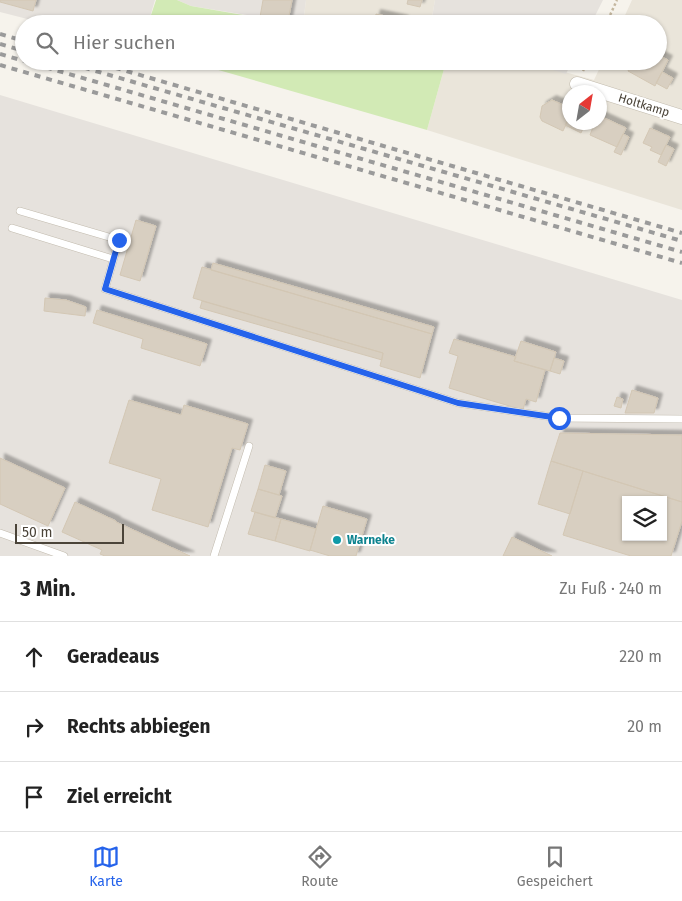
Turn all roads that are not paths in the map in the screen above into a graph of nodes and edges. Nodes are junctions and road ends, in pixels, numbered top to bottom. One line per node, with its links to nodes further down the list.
1 (576, 84): 2 (street, Holtkamp)
2 (682, 117)
3 (20, 211): 5 (lane)
4 (12, 228): 5 (lane)
5 (113, 259): 6 (lane)
6 (682, 419)
7 (249, 446): 10 (lane)
8 (0, 533): 9 (lane)
9 (64, 556)
10 (214, 556)

